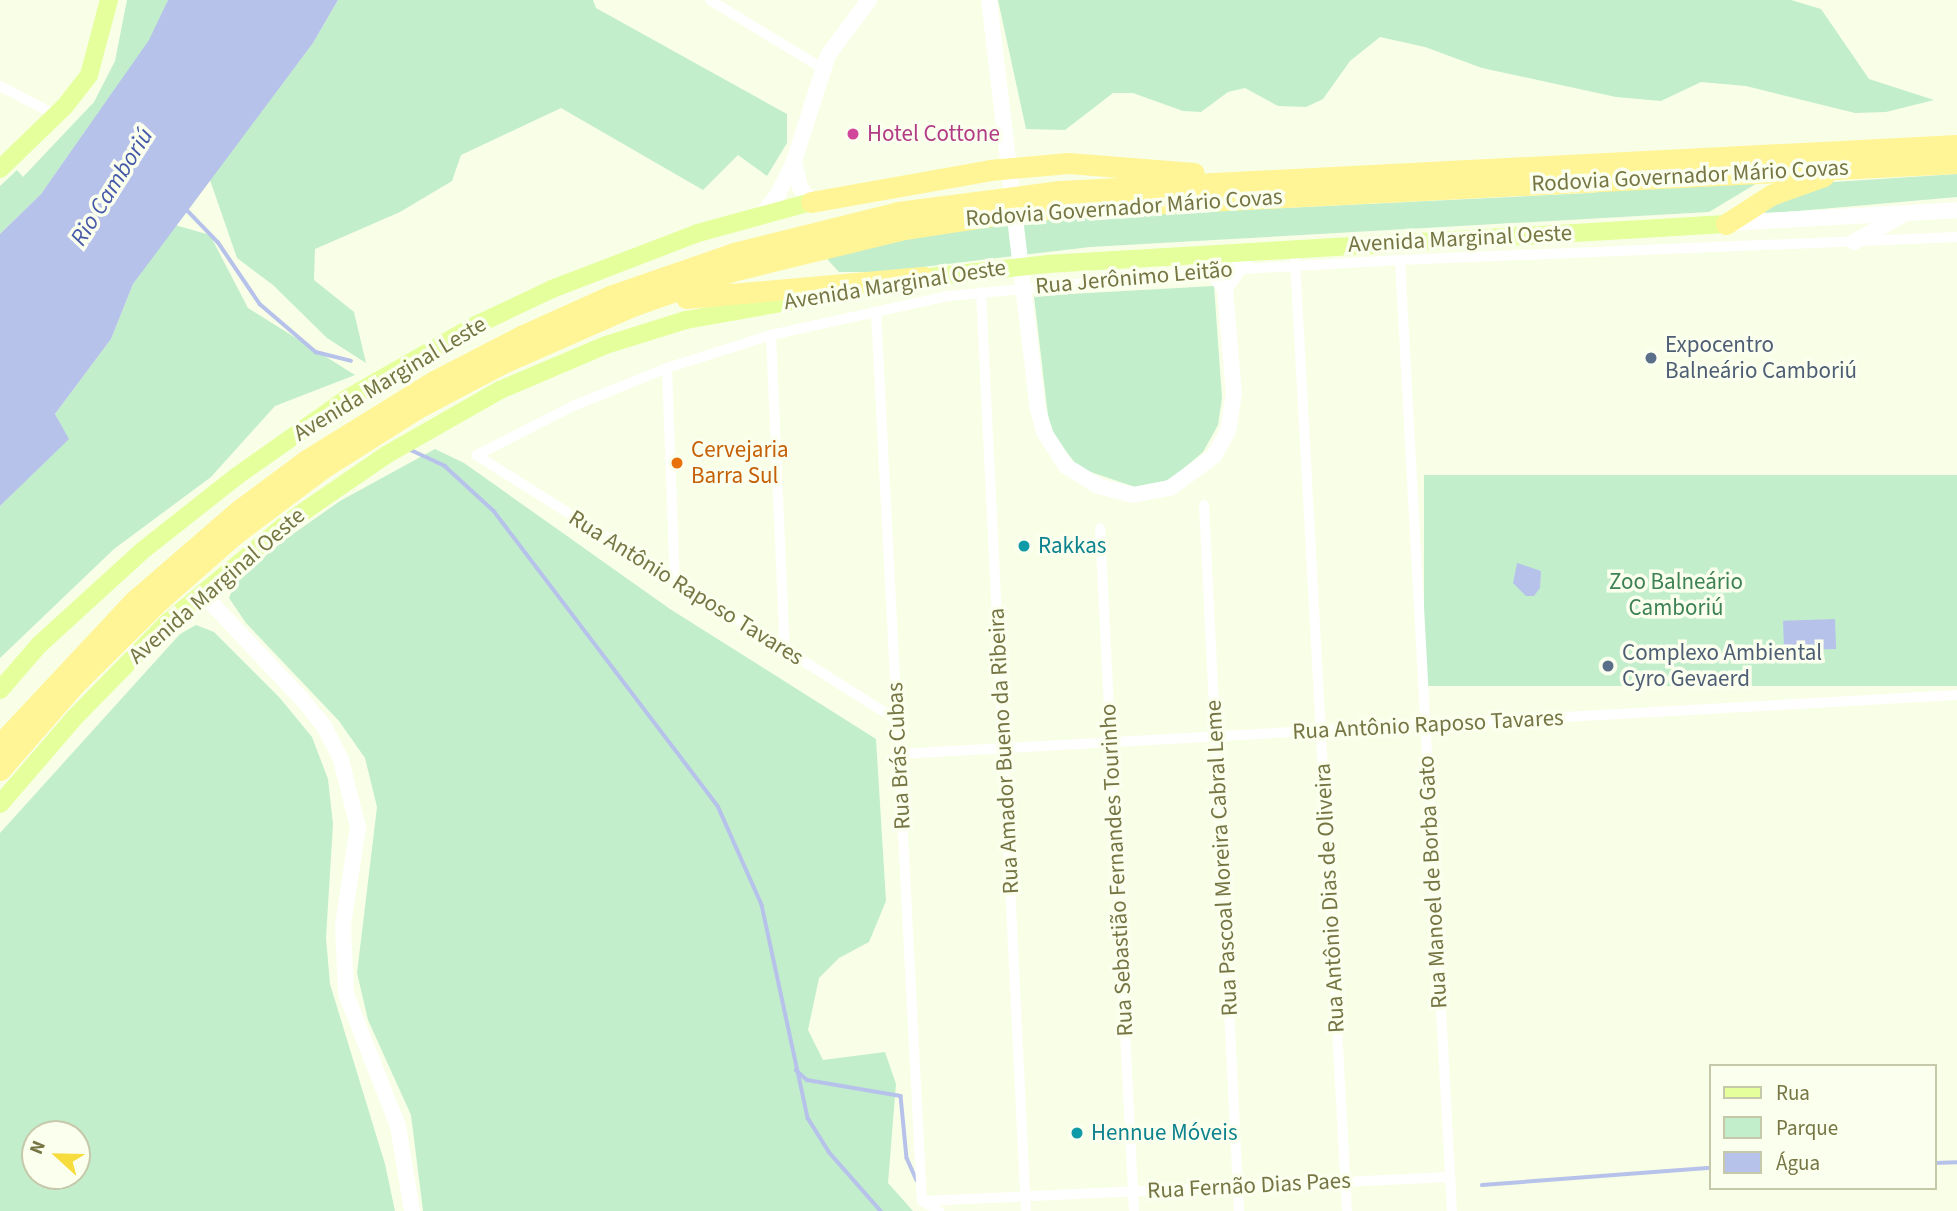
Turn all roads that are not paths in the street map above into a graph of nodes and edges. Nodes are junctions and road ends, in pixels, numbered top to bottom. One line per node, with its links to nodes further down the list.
1 (109, 0): 7 (main road)
2 (710, 0): 5 (street)
3 (869, 0): 5 (main road)
4 (989, 0): 29 (main road)
5 (822, 68): 9 (main road)
6 (0, 86): 7 (street)
7 (56, 115): 12 (main road)
8 (1957, 145): 13 (highway, Rodovia Governador Mário Covas)
9 (794, 161): 14 (main road); 17 (main road)
10 (1957, 163): 11 (highway, Rodovia Governador Mário Covas)
11 (1851, 168): 18 (highway); 31 (highway, Rodovia Governador Mário Covas)
12 (0, 169)
13 (1248, 179): 14 (highway); 48 (highway, Rodovia Governador Mário Covas)
14 (811, 202): 17 (main road, Avenida Marginal Leste)
15 (1957, 210): 16 (main road, Avenida Marginal Oeste)
16 (1906, 213): 18 (main road, Avenida Marginal Oeste); 20 (main road)
17 (762, 214): 41 (main road, Avenida Marginal Leste)
18 (1726, 224): 21 (main road, Avenida Marginal Oeste)
19 (1957, 237): 20 (street, Rua Jerônimo Leitão)
20 (1854, 242): 25 (street, Rua Jerônimo Leitão)
21 (1360, 245): 24 (main road, Avenida Marginal Oeste); 25 (street)
22 (1251, 251): 23 (main road, Avenida Marginal Oeste); 24 (main road, Avenida Marginal Oeste); 26 (main road)
23 (1199, 254): 27 (main road); 28 (main road, Avenida Marginal Oeste)
24 (1298, 260): 25 (street, Rua Jerônimo Leitão); 26 (street, Rua Jerônimo Leitão); 45 (street, Rua Antônio Dias de Oliveira)
25 (1400, 260): 44 (street, Rua Manoel de Borba Gato)
26 (1234, 270): 27 (street, Rua Jerônimo Leitão); 29 (main road)
27 (1212, 271): 29 (main road); 30 (street, Rua Jerônimo Leitão)
28 (923, 277): 31 (highway); 39 (main road, Avenida Marginal Oeste)
29 (1225, 288)
30 (981, 292): 32 (street, Rua Jerônimo Leitão); 49 (street, Rua Amador Bueno da Ribeira)
31 (632, 306): 51 (highway, Rodovia Governador Mário Covas)
32 (876, 312): 33 (street, Rua Jerônimo Leitão); 43 (street, Rua Brás Cubas)
33 (771, 335): 34 (street, Rua Jerônimo Leitão); 40 (street)
34 (667, 368): 35 (street, Rua Jerônimo Leitão); 38 (street)
35 (477, 455): 38 (street, Rua Antônio Raposo Tavares)
36 (1204, 505): 46 (street, Rua Pascoal Moreira Cabral Leme)
37 (1100, 528): 47 (street, Rua Sebastião Fernandes Tourinho)
38 (675, 582): 40 (street, Rua Antônio Raposo Tavares)
39 (202, 593): 52 (main road, Avenida Marginal Oeste); 59 (main road)
40 (785, 651): 43 (street, Rua Antônio Raposo Tavares)
41 (0, 690)
42 (1957, 695): 44 (street, Rua Antônio Raposo Tavares)
43 (897, 720): 50 (street, Rua Brás Cubas)
44 (1424, 725): 45 (street, Rua Antônio Raposo Tavares); 53 (street, Rua Manoel de Borba Gato)
45 (1322, 730): 46 (street, Rua Antônio Raposo Tavares); 54 (street, Rua Antônio Dias de Oliveira)
46 (1215, 736): 47 (street, Rua Antônio Raposo Tavares); 55 (street, Rua Pascoal Moreira Cabral Leme)
47 (1111, 742): 49 (street, Rua Antônio Raposo Tavares); 56 (street, Rua Sebastião Fernandes Tourinho)
48 (0, 744)
49 (1003, 748): 50 (street, Rua Antônio Raposo Tavares); 57 (street, Rua Amador Bueno da Ribeira)
50 (899, 754): 58 (street, Rua Brás Cubas)
51 (0, 770)
52 (0, 804)
53 (1450, 1177): 54 (street, Rua Fernão Dias Paes); 65 (street, Rua Manoel de Borba Gato)
54 (1345, 1182): 55 (street, Rua Fernão Dias Paes); 64 (street, Rua Antônio Dias de Oliveira)
55 (1238, 1186): 56 (street, Rua Fernão Dias Paes); 63 (street, Rua Pascoal Moreira Cabral Leme)
56 (1133, 1191): 57 (street, Rua Fernão Dias Paes); 62 (street, Rua Sebastião Fernandes Tourinho)
57 (1025, 1196): 58 (street, Rua Fernão Dias Paes); 61 (street, Rua Amador Bueno da Ribeira)
58 (922, 1201): 60 (street)
59 (412, 1211)
60 (939, 1211)
61 (1026, 1211)
62 (1134, 1211)
63 (1240, 1211)
64 (1347, 1211)
65 (1452, 1211)

